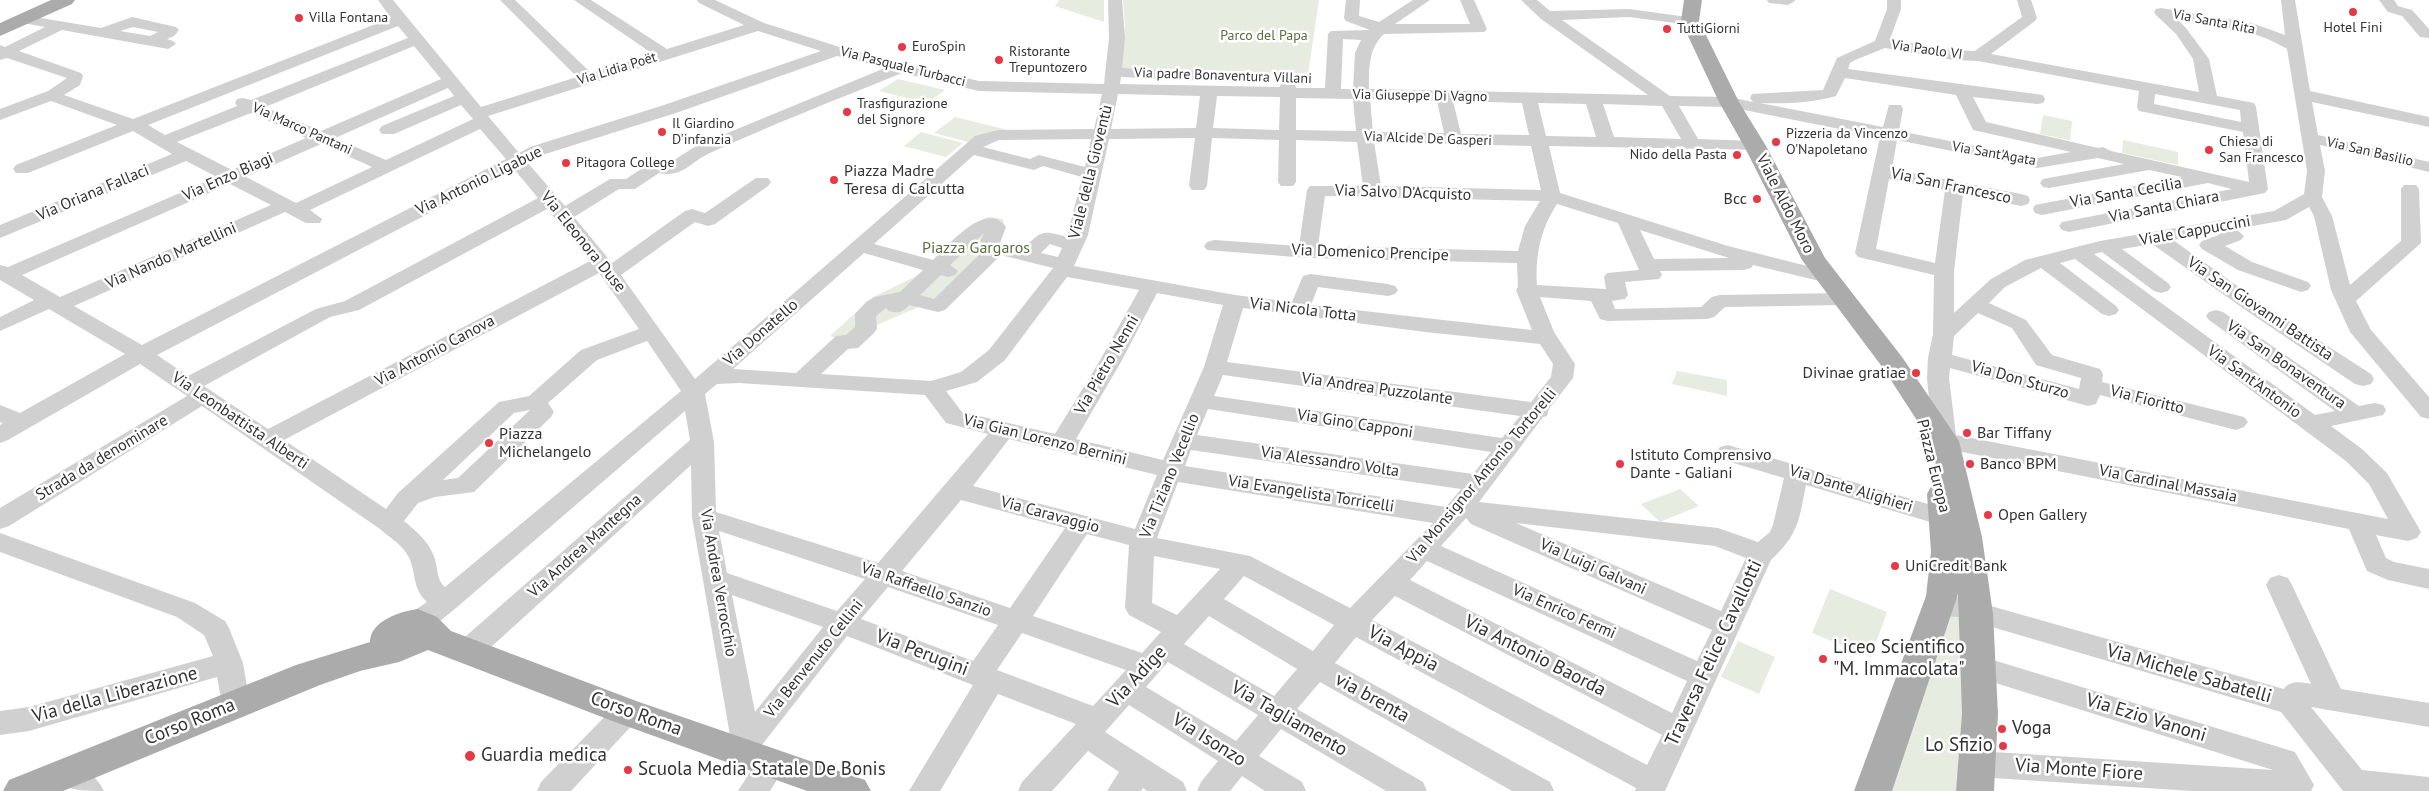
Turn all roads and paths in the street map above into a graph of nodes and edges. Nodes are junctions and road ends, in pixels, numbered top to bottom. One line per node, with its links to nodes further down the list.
1 (66, 0): 18 (main road)
2 (386, 0): 17 (street, Via Eleonora Duse)
3 (507, 0): 36 (street)
4 (581, 0): 32 (street)
5 (704, 0): 20 (street, Via Pasquale Turbacci)
6 (1115, 0): 38 (street, Viale della Gioventù)
7 (1353, 0): 22 (street)
8 (1423, 0): 22 (street)
9 (1467, 0): 22 (street)
10 (1528, 0): 16 (street)
11 (1894, 0): 27 (street)
12 (2024, 0): 33 (street, Via Paolo VI)
13 (2288, 0): 29 (street)
14 (2386, 0): 24 (street)
15 (1691, 11): 16 (street); 50 (main road, Viale Aldo Moro)
16 (1546, 16): 55 (street)
17 (402, 19): 25 (street, Via Eleonora Duse); 43 (street)
18 (23, 20): 19 (street); 21 (main road)
19 (59, 26): 23 (street); 31 (street)
20 (757, 26): 30 (street, Via Pasquale Turbacci); 32 (street, Via Lidia Poët)
21 (0, 30)
22 (1378, 32): 40 (street); 46 (street)
23 (102, 33): 26 (street); 26 (street)
24 (2425, 34)
25 (418, 39): 37 (street, Via Eleonora Duse); 56 (street)
26 (146, 40): 28 (street)
27 (1884, 43): 33 (street, Via Paolo VI); 35 (street)
28 (168, 44)
29 (2294, 47): 47 (street); 53 (street, Via Santa Rita)
30 (836, 51): 34 (street, Via Pasquale Turbacci); 82 (street, Via Antonio Ligabue)
31 (2, 52): 45 (street)
32 (664, 54): 36 (street, Via Lidia Poët)
33 (1978, 56): 41 (street)
34 (900, 68): 38 (street, Via Pasquale Turbacci); 104 (street)
35 (1839, 72): 42 (street); 50 (street)
36 (587, 78): 59 (street, Via Lidia Poët)
37 (451, 81): 49 (street, Via Eleonora Duse); 69 (street, Via Enzo Biagi)
38 (1112, 81): 39 (street, Via padre Bonaventura Villani); 44 (street, Via Giuseppe Di Vagno); 65 (street, Viale della Gioventù)
39 (1288, 86): 40 (street, Via Giuseppe Di Vagno); 44 (street, Via Giuseppe Di Vagno); 68 (street)
40 (1334, 88): 46 (street, Via Giuseppe Di Vagno)
41 (2148, 88): 53 (street); 62 (street)
42 (1963, 91): 52 (street); 79 (street)
43 (218, 92): 56 (street, Via Marco Pantani); 61 (street)
44 (1209, 92): 66 (street)
45 (54, 94): 58 (street); 61 (street)
46 (1361, 95): 48 (street, Via Giuseppe Di Vagno); 70 (street)
47 (2304, 95): 60 (street); 71 (street)
48 (1444, 96): 51 (street, Via Giuseppe Di Vagno); 72 (street)
49 (464, 98): 59 (street, Via Eleonora Duse); 63 (street)
50 (1727, 98): 55 (street, Via Giuseppe Di Vagno); 67 (street, Via Sant'Agata); 77 (main road, Viale Aldo Moro)
51 (1529, 99): 54 (street, Via Giuseppe Di Vagno); 74 (street)
52 (2037, 99)
53 (2209, 99): 62 (street)
54 (1593, 100): 55 (street, Via Giuseppe Di Vagno); 75 (street)
55 (1668, 102): 76 (street)
56 (250, 106): 69 (street, Via Marco Pantani); 73 (street)
57 (1895, 109): 67 (street, Via San Francesco)
58 (0, 115)
59 (480, 117): 82 (street, Via Eleonora Duse); 84 (street, Via Nando Martellini)
60 (2429, 122)
61 (133, 125): 73 (street); 86 (street)
62 (2251, 129): 96 (street)
63 (388, 130)
64 (1030, 134): 65 (street, Via Donatello); 78 (street, Via Donatello); 81 (street)
65 (1100, 134): 66 (street, Via Alcide De Gasperi); 88 (street, Viale della Gioventù)
66 (1205, 134): 68 (street, Via Alcide De Gasperi); 94 (street)
67 (1889, 134): 79 (street, Via Sant'Agata); 87 (street, Via San Francesco)
68 (1288, 135): 70 (street, Via Alcide De Gasperi); 92 (street)
69 (320, 137): 84 (street, Via Marco Pantani); 89 (street, Via Enzo Biagi)
70 (1365, 137): 72 (street, Via Alcide De Gasperi); 98 (street)
71 (2311, 138): 85 (street, Via San Basilio); 100 (street)
72 (1454, 140): 74 (street, Via Alcide De Gasperi)
73 (163, 142): 80 (street)
74 (1539, 142): 75 (street, Via Alcide De Gasperi); 99 (street)
75 (1606, 143): 76 (street, Via Alcide De Gasperi)
76 (1693, 145): 77 (street, Via Alcide De Gasperi)
77 (1755, 146): 129 (main road, Viale Aldo Moro)
78 (969, 149): 81 (street); 113 (street, Via Donatello)
79 (2103, 152): 83 (street, Via Sant'Agata)
80 (186, 154): 89 (street); 110 (street, Via Oriana Fallaci)
81 (1004, 158): 88 (street)
82 (516, 162): 101 (street, Via Eleonora Duse); 152 (street, Via Antonio Ligabue)
83 (2154, 164): 90 (street, Via Sant'Agata); 93 (street)
84 (382, 165): 103 (street, Via Nando Martellini)
85 (2429, 166)
86 (22, 169)
87 (1881, 172): 95 (street, Via San Francesco); 127 (street, Via San Francesco)
88 (1092, 174): 112 (street, Viale della Gioventù)
89 (230, 176): 103 (street); 128 (street, Via Enzo Biagi)
90 (2211, 177): 96 (street, Via Sant'Agata); 102 (street, Via Santa Cecilia)
91 (762, 182): 126 (street, Via Antonio Canova)
92 (1287, 182)
93 (2049, 183)
94 (1198, 186)
95 (1955, 187): 102 (street, Via San Francesco); 127 (street)
96 (2259, 189): 105 (street); 108 (street, Via Santa Chiara)
97 (2410, 189): 139 (street)
98 (1373, 193): 99 (street, Via Salvo D'Acquisto); 117 (street, Via Salvo D'Acquisto)
99 (1552, 196): 107 (street, Via Salvo D'Acquisto); 120 (street, Via Monsignor Antonio Tortorelli)
100 (2313, 197): 105 (street, Viale Cappuccini); 139 (street)
101 (549, 200): 104 (street, Via Eleonora Duse); 160 (street, Strada da denominare)
102 (2029, 205): 108 (street, Via San Francesco)
103 (291, 207): 106 (street); 141 (street, Via Nando Martellini)
104 (562, 216): 126 (street, Via Eleonora Duse)
105 (2279, 216): 109 (street, Viale Cappuccini)
106 (313, 219)
107 (1626, 220): 122 (street); 123 (street, Via Salvo D'Acquisto)
108 (2069, 226): 115 (street, Via San Francesco)
109 (2219, 227): 111 (street, Viale Cappuccini); 132 (street)
110 (0, 232)
111 (2157, 238): 115 (street, Viale Cappuccini); 143 (street, Via San Giovanni Battista)
112 (1074, 245): 119 (street); 125 (street, Viale della Gioventù)
113 (860, 246): 124 (street); 157 (street, Via Donatello)
114 (1214, 246): 117 (street, Via Domenico Prencipe)
115 (2103, 247): 118 (street, Viale Cappuccini); 133 (street, Via San Francesco)
116 (997, 248): 119 (street, Via Nicola Totta); 124 (street); 130 (street)
117 (1308, 252): 120 (street, Via Domenico Prencipe)
118 (2078, 252): 121 (street, Viale Cappuccini); 148 (street, Via Sant'Antonio)
119 (1027, 256): 125 (street, Via Nicola Totta)
120 (1527, 257): 135 (street, Via Monsignor Antonio Tortorelli)
121 (2045, 260): 142 (street, Viale Cappuccini); 145 (street)
122 (1647, 264): 123 (street); 136 (street)
123 (1771, 264): 129 (street)
124 (936, 268): 130 (street); 137 (street)
125 (1063, 268): 131 (street, Via Nicola Totta); 159 (street, Viale della Gioventù)
126 (606, 269): 149 (street, Via Eleonora Duse); 171 (street, Via Antonio Canova)
127 (1944, 271): 150 (street)
128 (3, 273): 141 (street, Via Leonbattista Alberti)
129 (1824, 276): 138 (main road, Viale Aldo Moro)
130 (968, 277): 137 (street)
131 (1151, 286): 140 (street, Via Nicola Totta); 175 (street, Via Pietro Nenni)
132 (2301, 286)
133 (2161, 287)
134 (1388, 290): 144 (street)
135 (1526, 290): 136 (street); 151 (street, Via Monsignor Antonio Tortorelli)
136 (1598, 295): 138 (street)
137 (905, 298): 156 (street)
138 (1843, 299): 161 (main road, Viale Aldo Moro)
139 (2346, 299): 165 (street)
140 (1235, 301): 144 (street, Via Nicola Totta); 153 (street, Via Tiziano Vecellio)
141 (52, 304): 147 (street, Via Nando Martellini); 152 (street, Via Leonbattista Alberti)
142 (1974, 304): 150 (street, Viale Cappuccini); 158 (street, Via Fioritto)
143 (2254, 307): 146 (street); 155 (street, Via San Giovanni Battista)
144 (1300, 308): 151 (street, Via Nicola Totta)
145 (2109, 310)
146 (2216, 316): 148 (street); 168 (street, Via San Bonaventura)
147 (0, 324)
148 (2176, 324): 168 (street, Via Sant'Antonio)
149 (652, 332): 157 (street, Via Eleonora Duse); 182 (street)
150 (1944, 334): 154 (street)
151 (1544, 338): 163 (street, Via Monsignor Antonio Tortorelli)
152 (141, 354): 160 (street, Via Leonbattista Alberti); 167 (street, Via Antonio Ligabue)
153 (1215, 367): 162 (street, Via Tiziano Vecellio); 163 (street, Via Andrea Puzzolante)
154 (1939, 368): 158 (street, Via Don Sturzo); 161 (street); 172 (street)
155 (2363, 379)
156 (801, 380): 157 (street, Viale della Gioventù); 159 (street, Viale della Gioventù)
157 (702, 385): 174 (street, Via Andrea Verrocchio); 202 (street, Via Donatello)
158 (2091, 386): 166 (street, Via Fioritto)
159 (932, 388): 169 (street, Via Gian Lorenzo Bernini)
160 (195, 391): 171 (street, Via Leonbattista Alberti); 186 (street, Strada da denominare)
161 (1912, 392): 172 (main road, Piazza Europa)
162 (1201, 400): 173 (street, Via Tiziano Vecellio); 176 (street, Via Gino Capponi)
163 (1538, 411): 176 (street, Via Monsignor Antonio Tortorelli)
164 (0, 412): 167 (street)
165 (2429, 412)
166 (2236, 422)
167 (20, 423): 170 (street, Via Antonio Ligabue)
168 (2311, 423): 191 (street, Via Sant'Antonio)
169 (1004, 430): 175 (street, Via Gian Lorenzo Bernini); 181 (street, Via Benvenuto Cellini)
170 (0, 434)
171 (268, 439): 183 (street, Via Leonbattista Alberti)
172 (1937, 439): 188 (street, Via Cardinal Massaia); 190 (main road, Piazza Europa)
173 (1183, 441): 178 (street, Via Tiziano Vecellio); 180 (street, Via Alessandro Volta)
174 (702, 442): 185 (street, Via Andrea Verrocchio); 211 (street, Via Andrea Mantegna)
175 (1060, 444): 178 (street, Via Gian Lorenzo Bernini)
176 (1509, 448): 180 (street, Via Monsignor Antonio Tortorelli)
177 (1728, 452): 179 (street, Via Dante Alighieri)
178 (1170, 471): 184 (street, Via Evangelista Torricelli); 193 (street, Via Tiziano Vecellio)
179 (1797, 472): 190 (street, Via Dante Alighieri); 195 (street, Traversa Felice Cavallotti)
180 (1477, 484): 184 (street, Via Monsignor Antonio Tortorelli)
181 (956, 490): 189 (street, Via Caravaggio); 197 (street, Via Benvenuto Cellini)
182 (407, 499): 183 (street); 187 (street)
183 (369, 509): 187 (street, Via Leonbattista Alberti)
184 (1455, 513): 194 (street, Via Monsignor Antonio Tortorelli); 195 (street); 208 (street, Via Luigi Galvani)
185 (704, 517): 197 (street, Via Raffaello Sanzio); 199 (street, Via Andrea Verrocchio)
186 (0, 520)
187 (389, 522): 202 (street, Via Leonbattista Alberti)
188 (2358, 522): 191 (street, Via Cardinal Massaia); 198 (street)
189 (1081, 524): 193 (street, Via Caravaggio); 205 (street)
190 (1957, 527): 203 (main road, Piazza Europa)
191 (2408, 532)
192 (0, 542): 212 (street)
193 (1142, 542): 196 (street, Via Appia); 210 (street, Via Tiziano Vecellio)
194 (1424, 549): 200 (street, Via Monsignor Antonio Tortorelli); 215 (street, Via Enrico Fermi)
195 (1761, 554): 208 (street, Traversa Felice Cavallotti)
196 (1241, 563): 204 (street, Via Adige); 206 (street, Via Appia)
197 (884, 575): 205 (street, Via Raffaello Sanzio); 207 (street, Via Benvenuto Cellini)
198 (2429, 579)
199 (716, 580): 207 (street, Via Perugini); 227 (street, Via Andrea Verrocchio)
200 (1392, 583): 206 (street, Via Monsignor Antonio Tortorelli); 226 (street, Via Antonio Baorda)
201 (2279, 586): 218 (street)
202 (438, 594): 209 (street)
203 (1958, 597): 214 (main road, Piazza Europa); 219 (street, Via Michele Sabatelli); 247 (main road, Piazza Europa)
204 (1207, 602): 210 (street, Via Adige); 213 (street, via brenta)
205 (1016, 620): 210 (street, Via Raffaello Sanzio); 216 (street)
206 (1353, 622): 213 (street, Via Monsignor Antonio Tortorelli); 234 (street, Via Appia)
207 (842, 623): 216 (street, Via Perugini); 227 (street, Via Benvenuto Cellini)
208 (1727, 625): 215 (street, Traversa Felice Cavallotti)
209 (399, 635): 211 (main road, Corso Roma); 220 (main road, Corso Roma)
210 (1165, 647): 217 (street, Via Adige); 222 (street, Via Tagliamento)
211 (468, 651): 221 (main road, Corso Roma)
212 (229, 663): 220 (street); 224 (street, Via della Liberazione)
213 (1317, 667): 222 (street, Via Monsignor Antonio Tortorelli); 246 (street, via brenta)
214 (1980, 667): 229 (main road, Piazza Europa); 232 (street, Via Ezio Vanoni)
215 (1703, 676): 226 (street, Traversa Felice Cavallotti)
216 (985, 678): 225 (street, Via Perugini); 240 (street)
217 (1126, 689): 225 (street, Via Adige); 228 (street, Via Isonzo)
218 (2332, 699): 219 (street, Via Michele Sabatelli); 223 (street, Via Michele Sabatelli)
219 (2291, 703): 233 (street)
220 (236, 704): 231 (main road, Corso Roma)
221 (627, 712): 227 (main road, Corso Roma); 237 (street)
222 (1278, 712): 228 (street, Via Monsignor Antonio Tortorelli); 245 (street, Via Tagliamento)
223 (2429, 715)
224 (0, 723)
225 (1091, 727): 230 (street, Via Perugini); 241 (street, Via Adige)
226 (1677, 729): 234 (street, Traversa Felice Cavallotti)
227 (753, 752): 238 (street, Via Benvenuto Cellini); 239 (main road, Corso Roma)
228 (1240, 759): 243 (street, Via Monsignor Antonio Tortorelli); 244 (street, Via Isonzo)
229 (1977, 777): 232 (street, Via Monte Fiore)
230 (1131, 780): 242 (street, Via Perugini)
231 (77, 782): 236 (main road, Corso Roma)
232 (2300, 785)
233 (2358, 786): 235 (street)
234 (1652, 787)
235 (2429, 790)
236 (22, 791)
237 (552, 791)
238 (753, 791)
239 (852, 791)
240 (924, 791)
241 (1033, 791)
242 (1172, 791)
243 (1212, 791)
244 (1291, 791)
245 (1412, 791)
246 (1539, 791)
247 (1873, 791)

